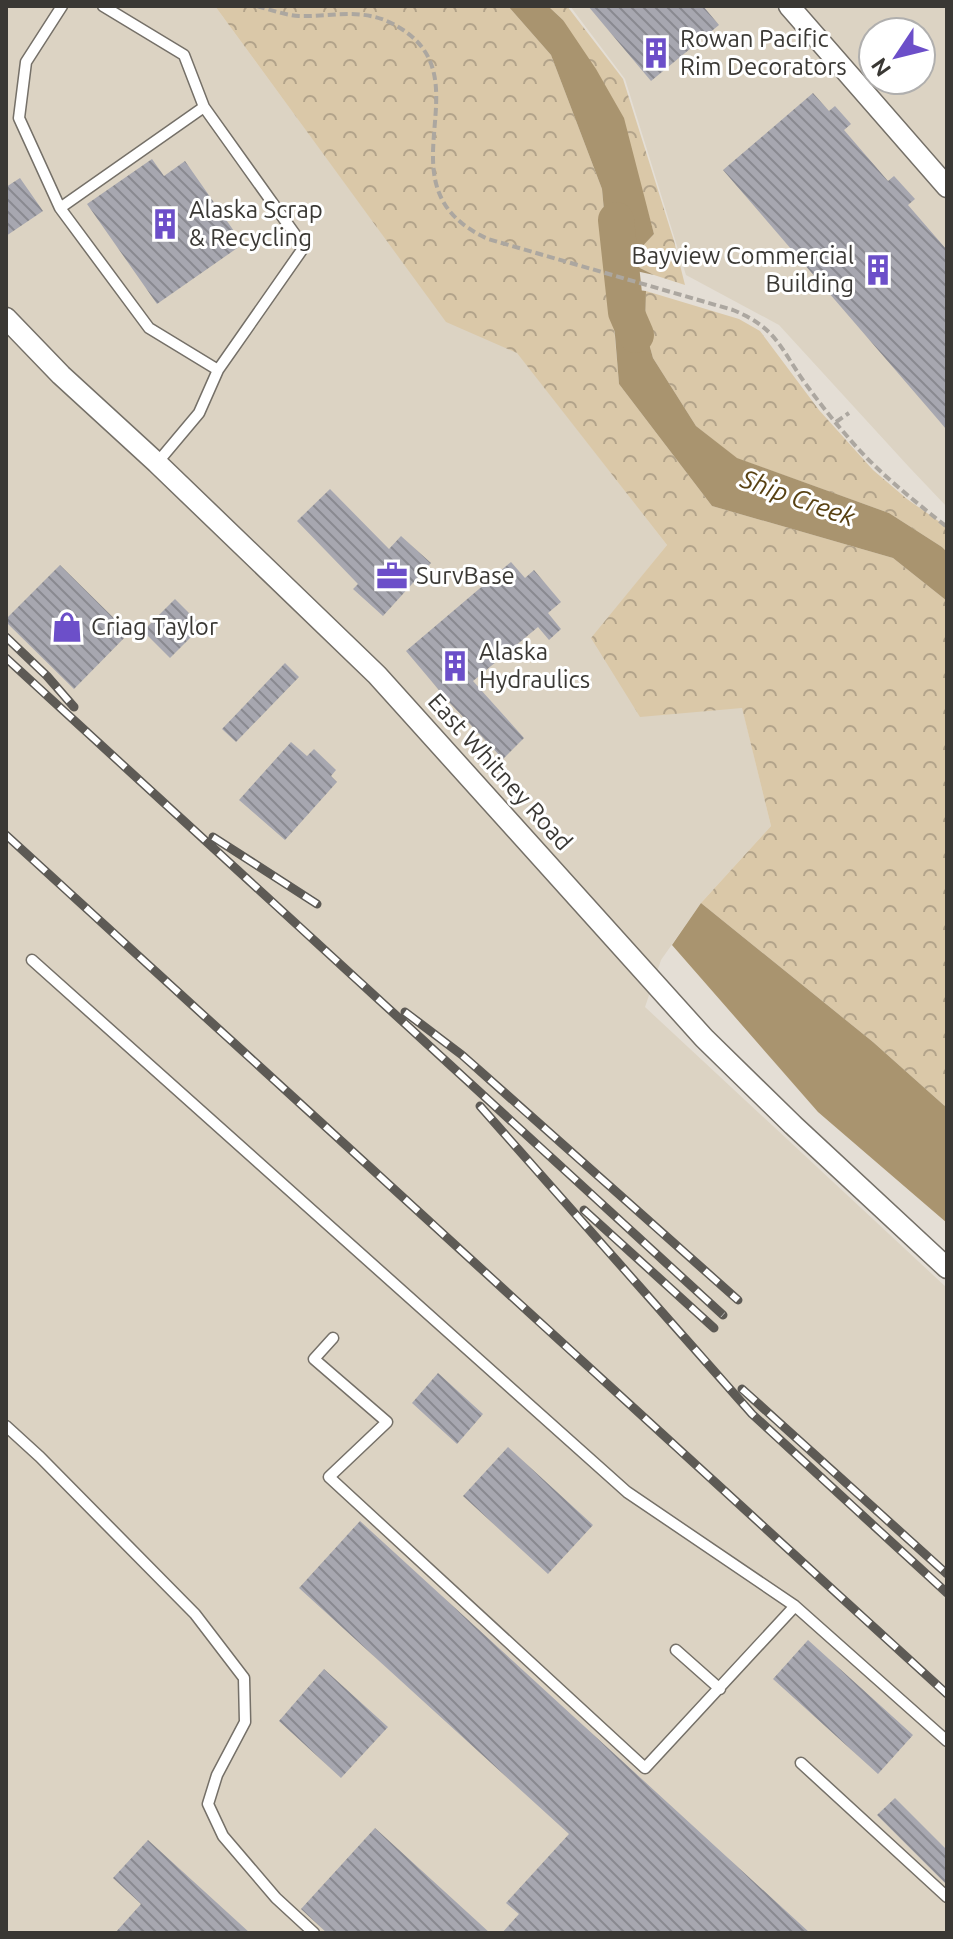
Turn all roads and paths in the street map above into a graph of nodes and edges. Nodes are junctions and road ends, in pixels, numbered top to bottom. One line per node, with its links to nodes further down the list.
1 (62, 6): 7 (lane)
2 (103, 6): 5 (lane)
3 (257, 6): 11 (path)
4 (789, 6): 6 (street)
5 (204, 107): 7 (lane); 9 (lane)
6 (947, 187)
7 (60, 208): 9 (lane)
8 (6, 318): 12 (street, East Whitney Road)
9 (218, 370): 12 (lane)
10 (849, 413): 11 (path)
11 (836, 422): 13 (path)
12 (157, 463): 15 (street, East Whitney Road)
13 (947, 527)
14 (32, 960): 18 (lane)
15 (947, 1268)
16 (333, 1338): 20 (lane)
17 (6, 1426): 24 (lane)
18 (795, 1606): 20 (lane); 21 (lane)
19 (676, 1650): 20 (lane)
20 (720, 1689)
21 (947, 1741)
22 (801, 1763): 23 (lane)
23 (947, 1897)
24 (314, 1933)

